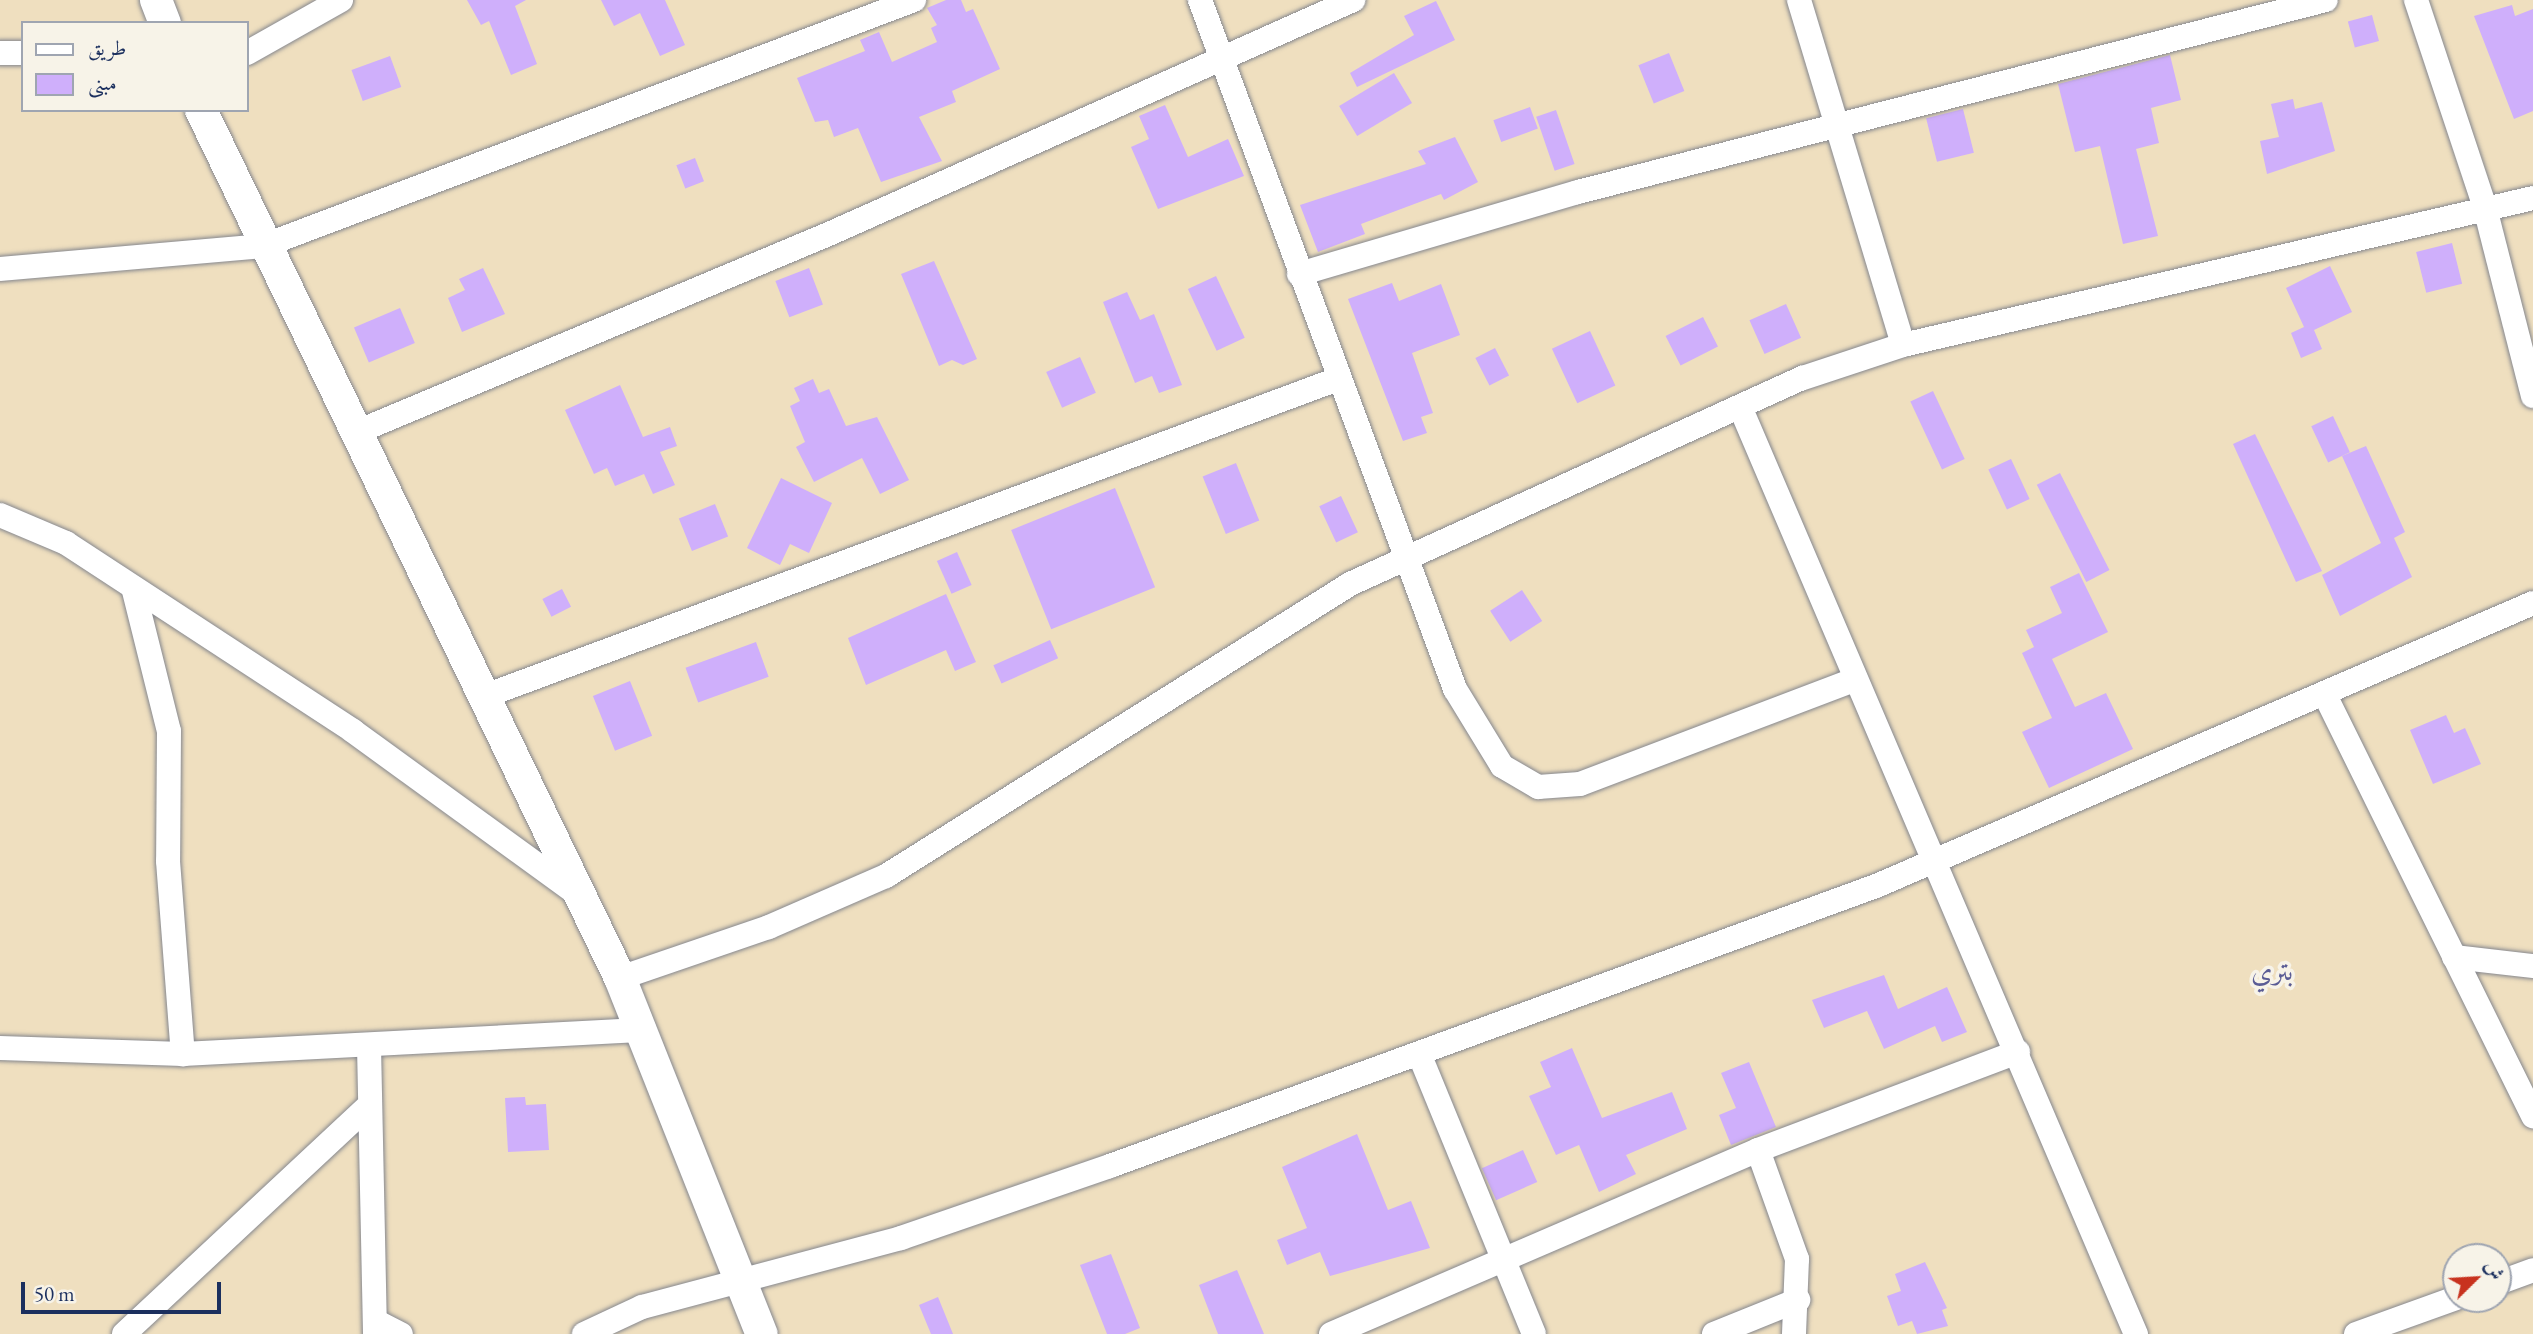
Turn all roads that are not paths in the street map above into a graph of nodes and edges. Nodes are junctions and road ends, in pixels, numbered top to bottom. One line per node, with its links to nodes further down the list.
1 (156, 0): 9 (street)
2 (341, 0): 10 (street)
3 (914, 0): 18 (street)
4 (1200, 0): 13 (street)
5 (1353, 0): 13 (street)
6 (1799, 0): 15 (street)
7 (2326, 0): 15 (street)
8 (2416, 0): 17 (street)
9 (164, 21)
10 (248, 52)
11 (0, 53): 12 (street)
12 (21, 54)
13 (1221, 60): 20 (street); 25 (street)
14 (202, 112): 18 (street)
15 (1840, 125): 20 (street); 21 (street)
16 (2533, 198): 17 (street)
17 (2485, 208): 21 (street); 23 (street)
18 (263, 246): 19 (street); 25 (street)
19 (0, 269)
20 (1300, 274): 22 (street)
21 (1903, 345): 24 (street)
22 (1338, 379): 27 (street); 32 (street)
23 (2533, 397)
24 (1741, 409): 27 (street); 30 (street)
25 (357, 432): 32 (street)
26 (0, 515): 28 (street)
27 (1405, 558): 30 (street); 37 (street)
28 (134, 591): 34 (street); 42 (street)
29 (2533, 603): 31 (street)
30 (1856, 679): 33 (street)
31 (2326, 695): 33 (street); 35 (street)
32 (485, 696): 34 (street)
33 (1937, 862): 41 (street); 43 (street)
34 (582, 897): 37 (street)
35 (2454, 957): 36 (street); 45 (street)
36 (2533, 966)
37 (621, 978): 38 (street)
38 (644, 1031): 39 (street); 50 (street)
39 (369, 1046): 42 (street); 44 (street)
40 (0, 1048): 42 (street)
41 (2018, 1052): 46 (street); 63 (street)
42 (183, 1054)
43 (1420, 1056): 47 (street); 50 (street)
44 (370, 1105): 54 (street); 55 (street)
45 (2533, 1116)
46 (1758, 1150): 47 (street); 51 (street)
47 (1506, 1259): 59 (street); 60 (street)
48 (2533, 1270): 49 (street)
49 (2512, 1278)
50 (743, 1284): 53 (street); 58 (street)
51 (1798, 1300): 61 (street); 62 (street)
52 (2442, 1303): 64 (street)
53 (622, 1325): 57 (street)
54 (375, 1328): 56 (street)
55 (124, 1334)
56 (401, 1334)
57 (584, 1334)
58 (762, 1334)
59 (1331, 1334)
60 (1534, 1334)
61 (1714, 1334)
62 (1794, 1334)
63 (2136, 1334)
64 (2356, 1334)

